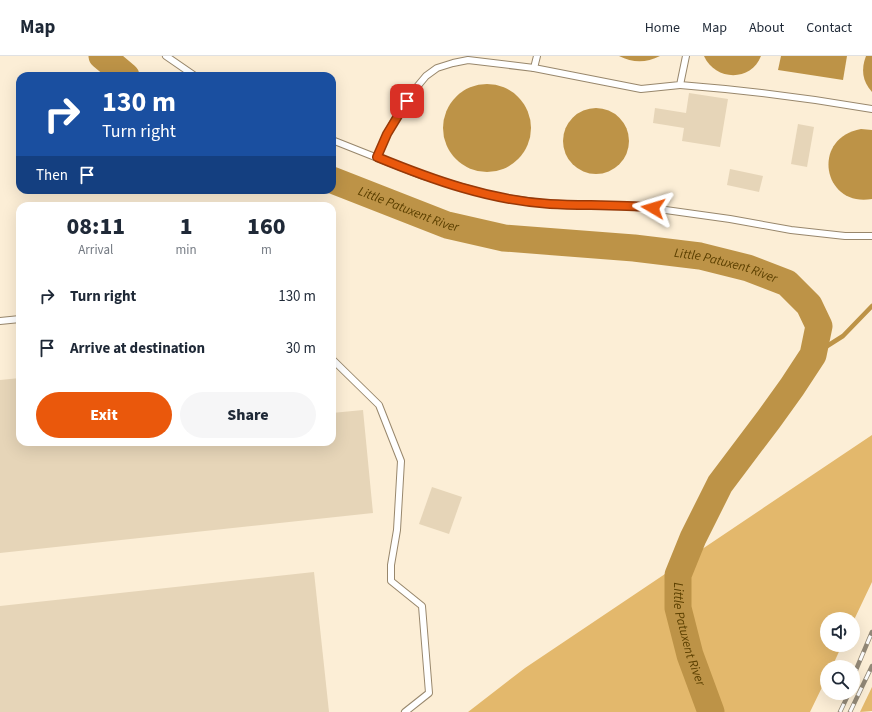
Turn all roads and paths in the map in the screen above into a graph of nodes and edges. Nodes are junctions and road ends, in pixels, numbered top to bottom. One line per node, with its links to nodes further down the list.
1 (166, 56): 5 (lane)
2 (537, 56): 4 (lane)
3 (686, 56): 6 (lane)
4 (534, 68): 6 (lane); 9 (lane)
5 (189, 72)
6 (680, 85): 7 (lane)
7 (872, 108)
8 (336, 142): 9 (lane)
9 (377, 157): 10 (lane)
10 (872, 236)
11 (16, 319): 12 (lane)
12 (0, 321)
13 (336, 363): 14 (lane)
14 (405, 712)

